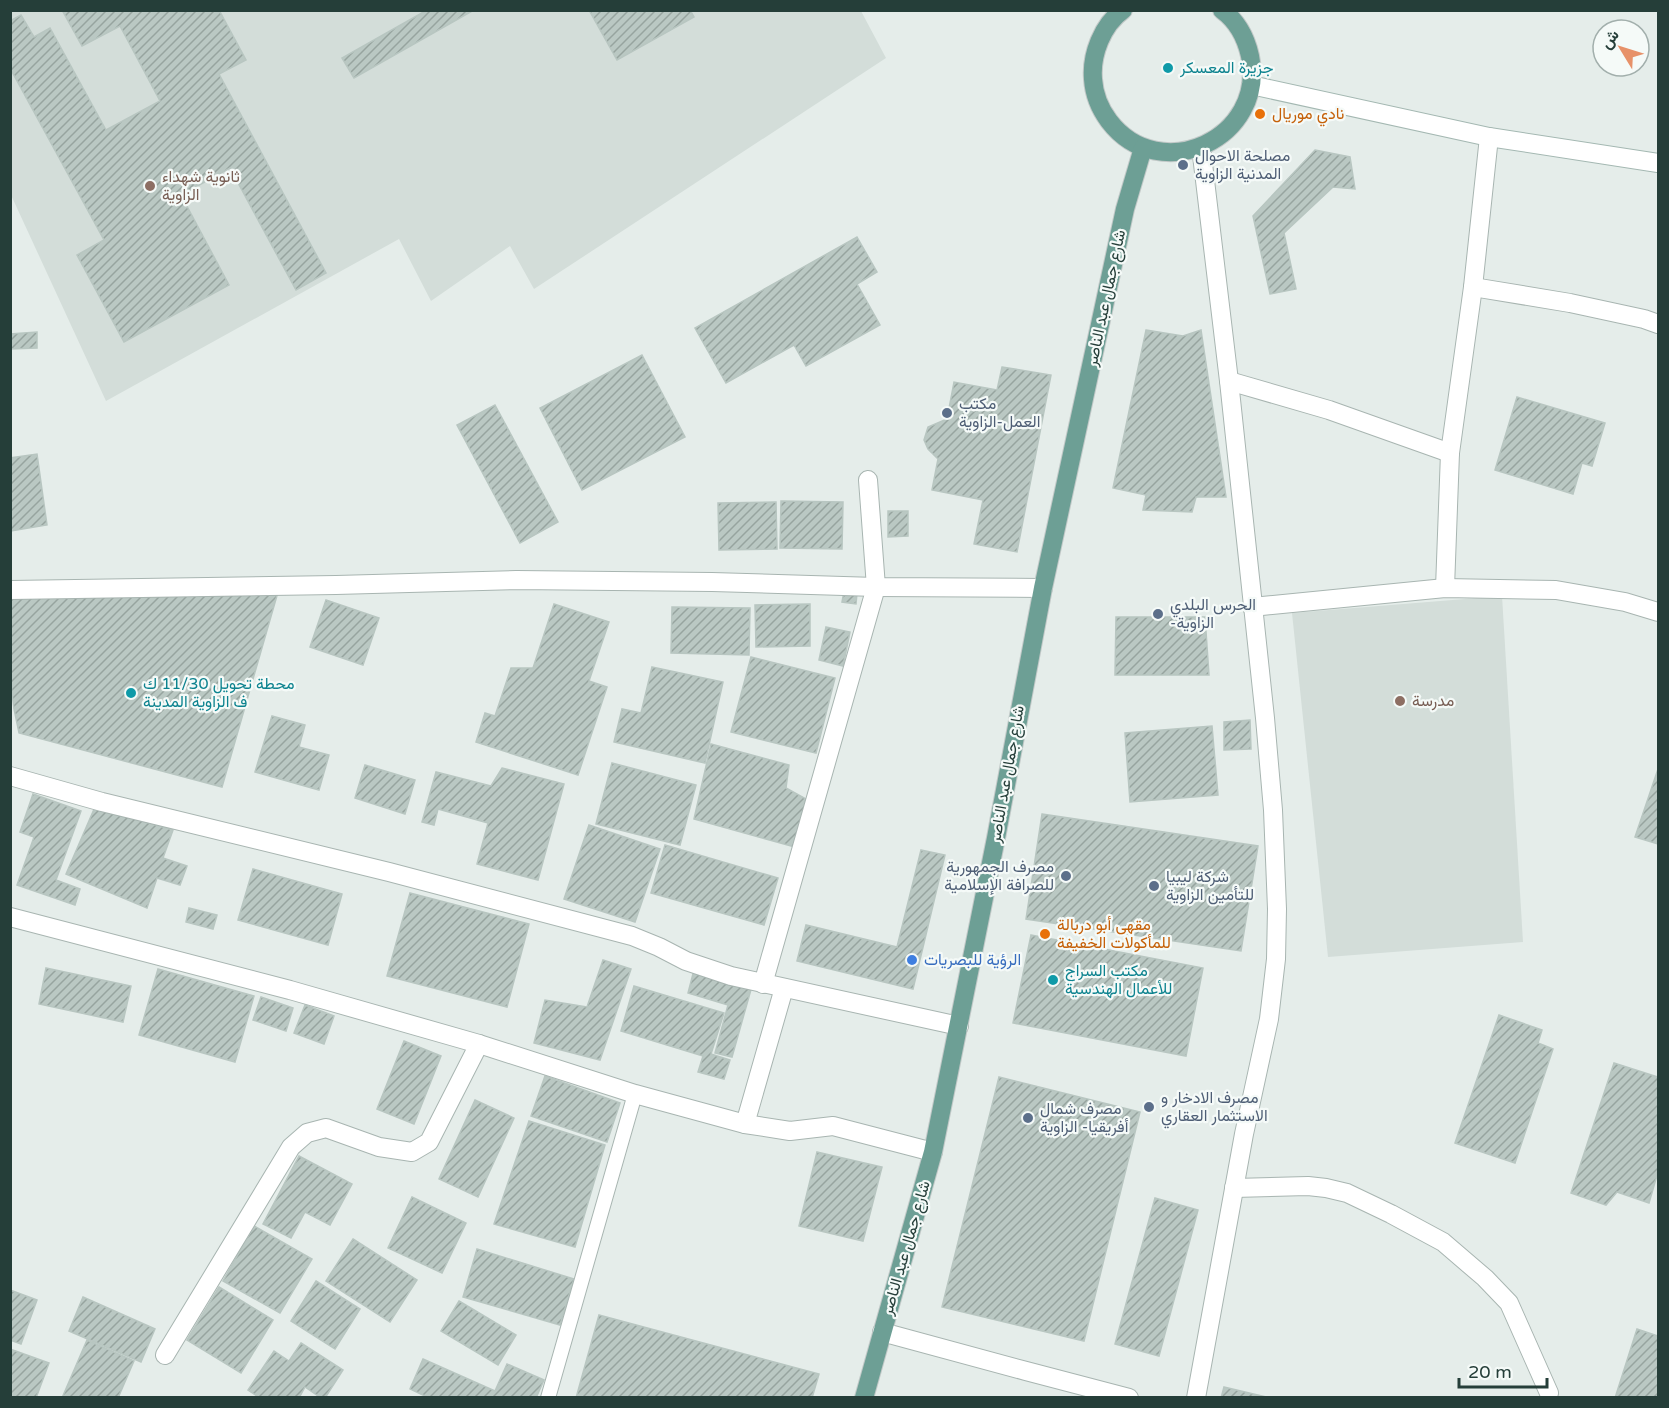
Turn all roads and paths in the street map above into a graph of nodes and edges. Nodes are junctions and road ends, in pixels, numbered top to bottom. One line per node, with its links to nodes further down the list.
1 (1123, 10): 3 (main road)
2 (1222, 10): 4 (main road)
3 (1105, 19): 6 (main road)
4 (1251, 85): 5 (street); 7 (main road)
5 (1489, 137): 8 (street); 9 (street)
6 (1143, 147): 7 (main road); 15 (main road, شارع جمال عبد الناصر)
7 (1201, 147): 11 (street)
8 (1659, 163)
9 (1473, 287): 10 (street); 12 (street)
10 (1659, 324)
11 (1229, 381): 12 (street); 18 (street)
12 (1450, 453): 16 (street)
13 (868, 480): 14 (street)
14 (876, 587): 15 (street); 17 (street); 22 (street)
15 (1043, 588): 24 (main road, شارع جمال عبد الناصر)
16 (1445, 588): 18 (street); 19 (street)
17 (10, 590)
18 (1252, 607): 29 (street)
19 (1659, 612)
20 (10, 776): 22 (street)
21 (10, 917): 25 (street)
22 (764, 984): 23 (street)
23 (784, 988): 24 (street); 27 (street)
24 (959, 1026): 28 (main road, شارع جمال عبد الناصر)
25 (479, 1044): 26 (street); 31 (street)
26 (635, 1094): 27 (street); 33 (lane)
27 (745, 1124): 28 (street)
28 (933, 1152): 30 (main road, شارع جمال عبد الناصر)
29 (1234, 1188): 32 (street); 36 (street)
30 (882, 1332): 34 (main road, شارع جمال عبد الناصر); 35 (street)
31 (165, 1355)
32 (1549, 1393)
33 (548, 1398)
34 (864, 1398)
35 (1129, 1398)
36 (1196, 1398)

